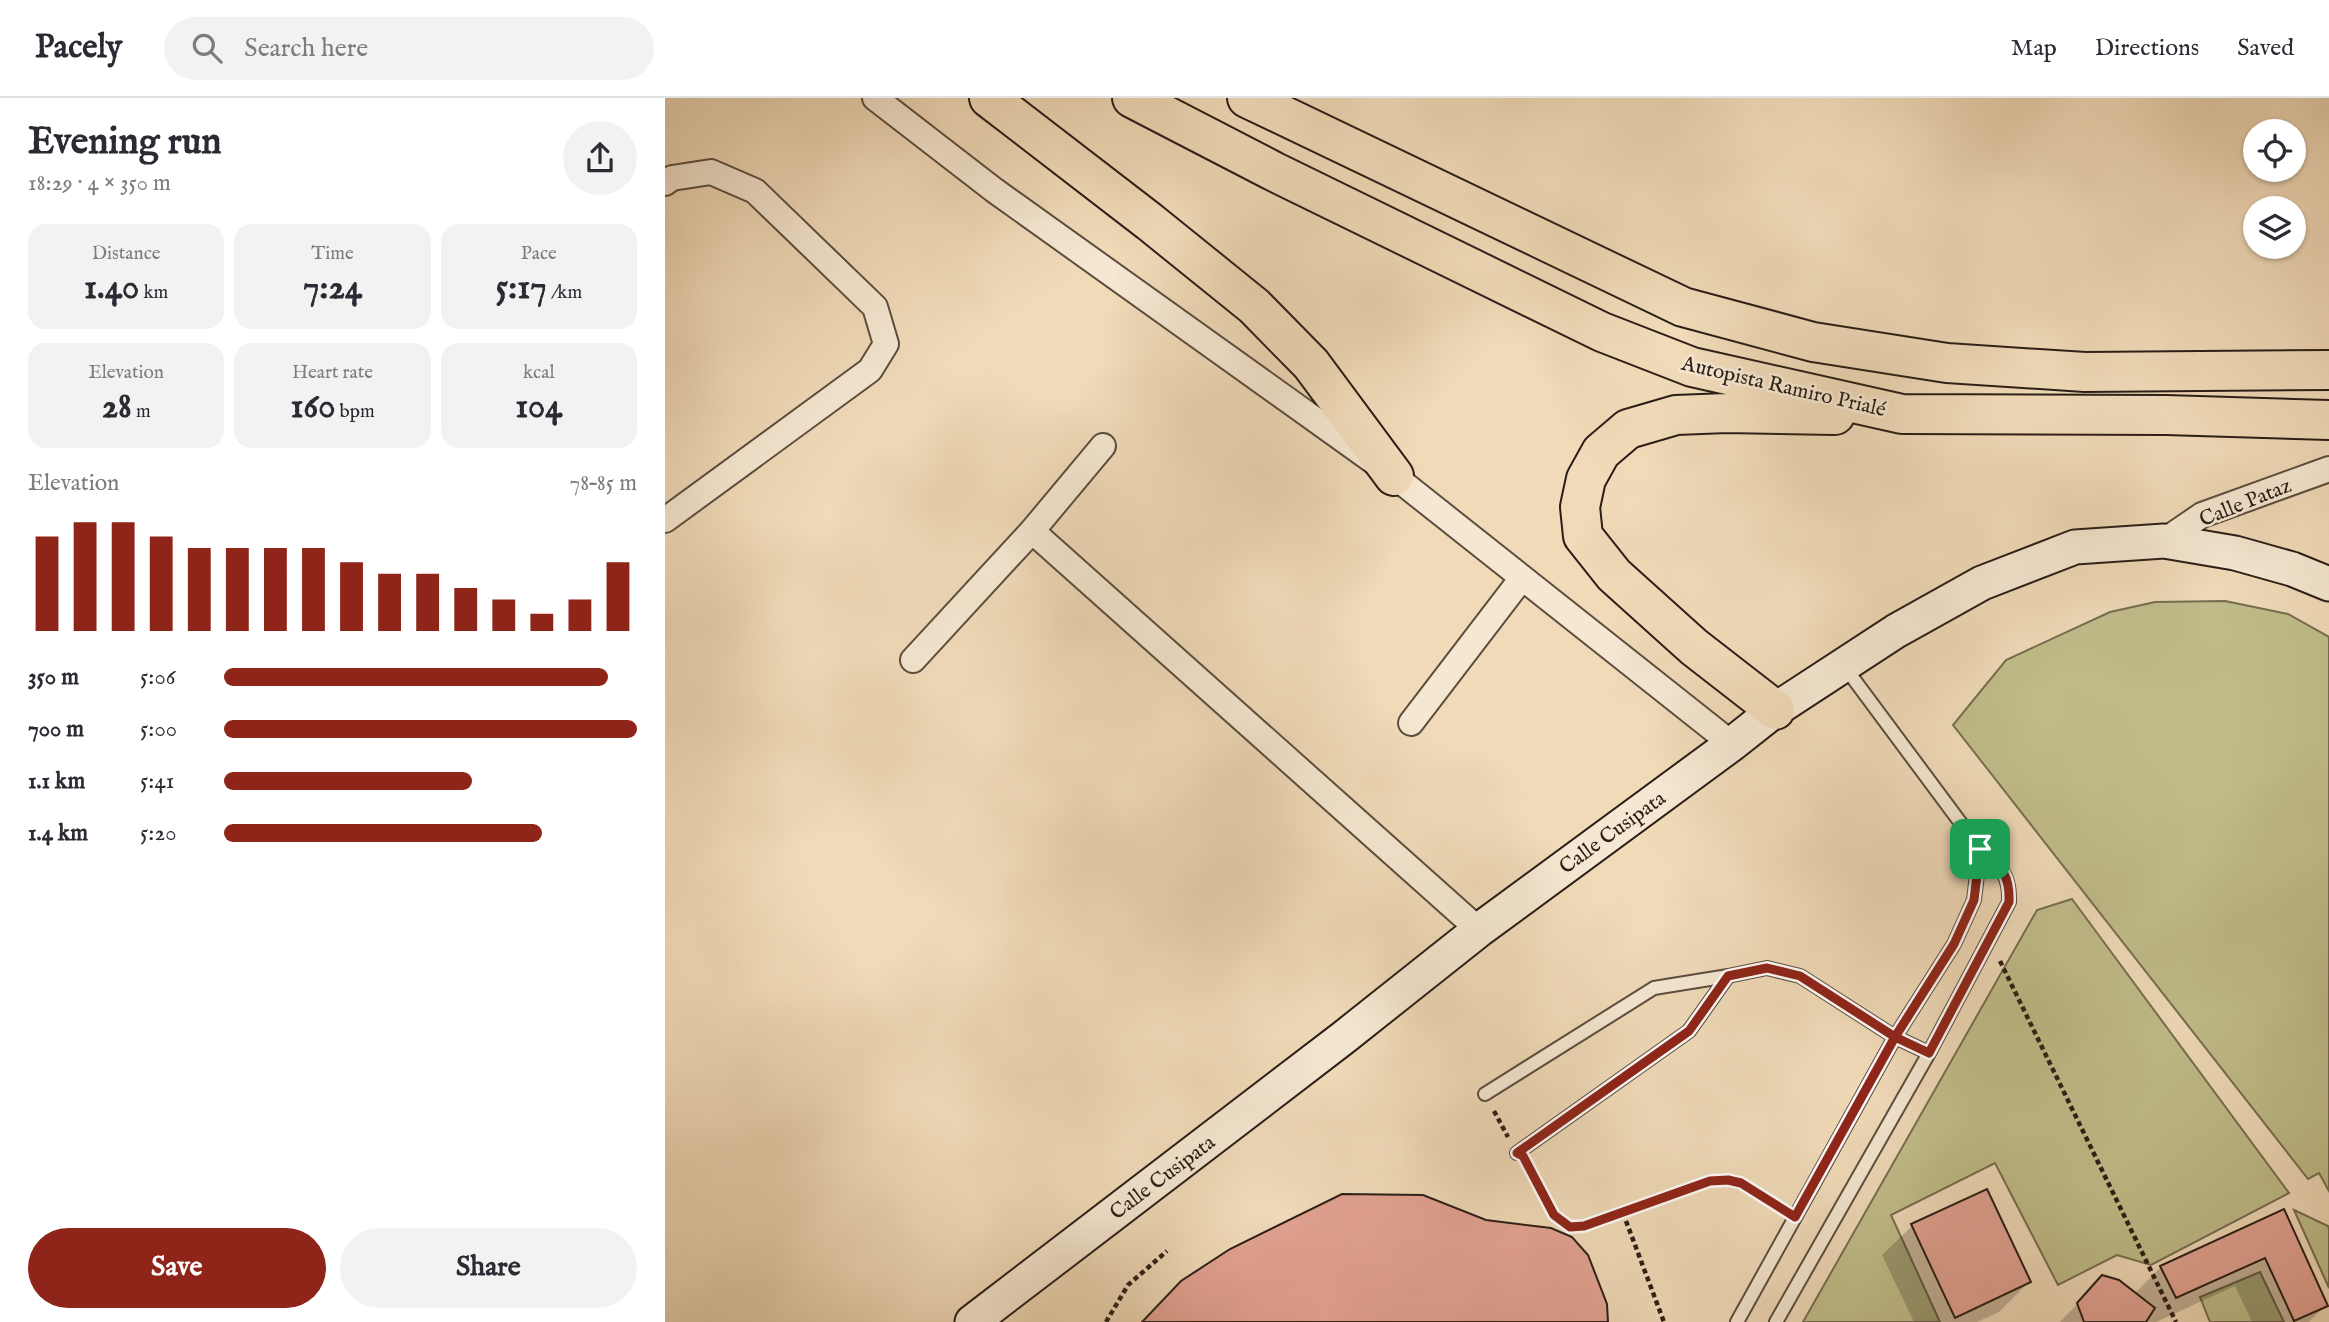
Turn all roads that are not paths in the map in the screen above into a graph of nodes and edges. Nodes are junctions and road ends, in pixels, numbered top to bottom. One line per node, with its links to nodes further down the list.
1 (875, 98): 11 (street)
2 (989, 98): 11 (highway)
3 (1132, 98): 7 (highway, Autopista Ramiro Prialé)
4 (1247, 98): 6 (highway)
5 (665, 183): 12 (street)
6 (2329, 370)
7 (1902, 414): 8 (highway, Autopista Ramiro Prialé); 19 (highway)
8 (2329, 420)
9 (1103, 446): 13 (street)
10 (2329, 469): 14 (street, Calle Pataz)
11 (1394, 476): 15 (street)
12 (665, 520)
13 (1031, 531): 17 (street); 23 (street)
14 (2164, 541): 16 (street, Calle Cusipata); 18 (street, Calle Cusipata)
15 (1522, 578): 20 (street); 21 (street)
16 (2329, 584)
17 (913, 660)
18 (1843, 665): 19 (street, Calle Cusipata); 22 (lane)
19 (1775, 710): 21 (street, Calle Cusipata)
20 (1411, 723)
21 (1732, 744): 23 (street, Calle Cusipata)
22 (1980, 849): 25 (lane); 26 (lane)
23 (1479, 930): 29 (street, Calle Cusipata)
24 (1728, 976): 25 (lane); 27 (lane); 28 (lane)
25 (1895, 1037): 26 (lane); 30 (lane)
26 (1929, 1053): 31 (lane)
27 (1485, 1094)
28 (1517, 1153)
29 (972, 1322)
30 (1737, 1322)
31 (1776, 1322)

